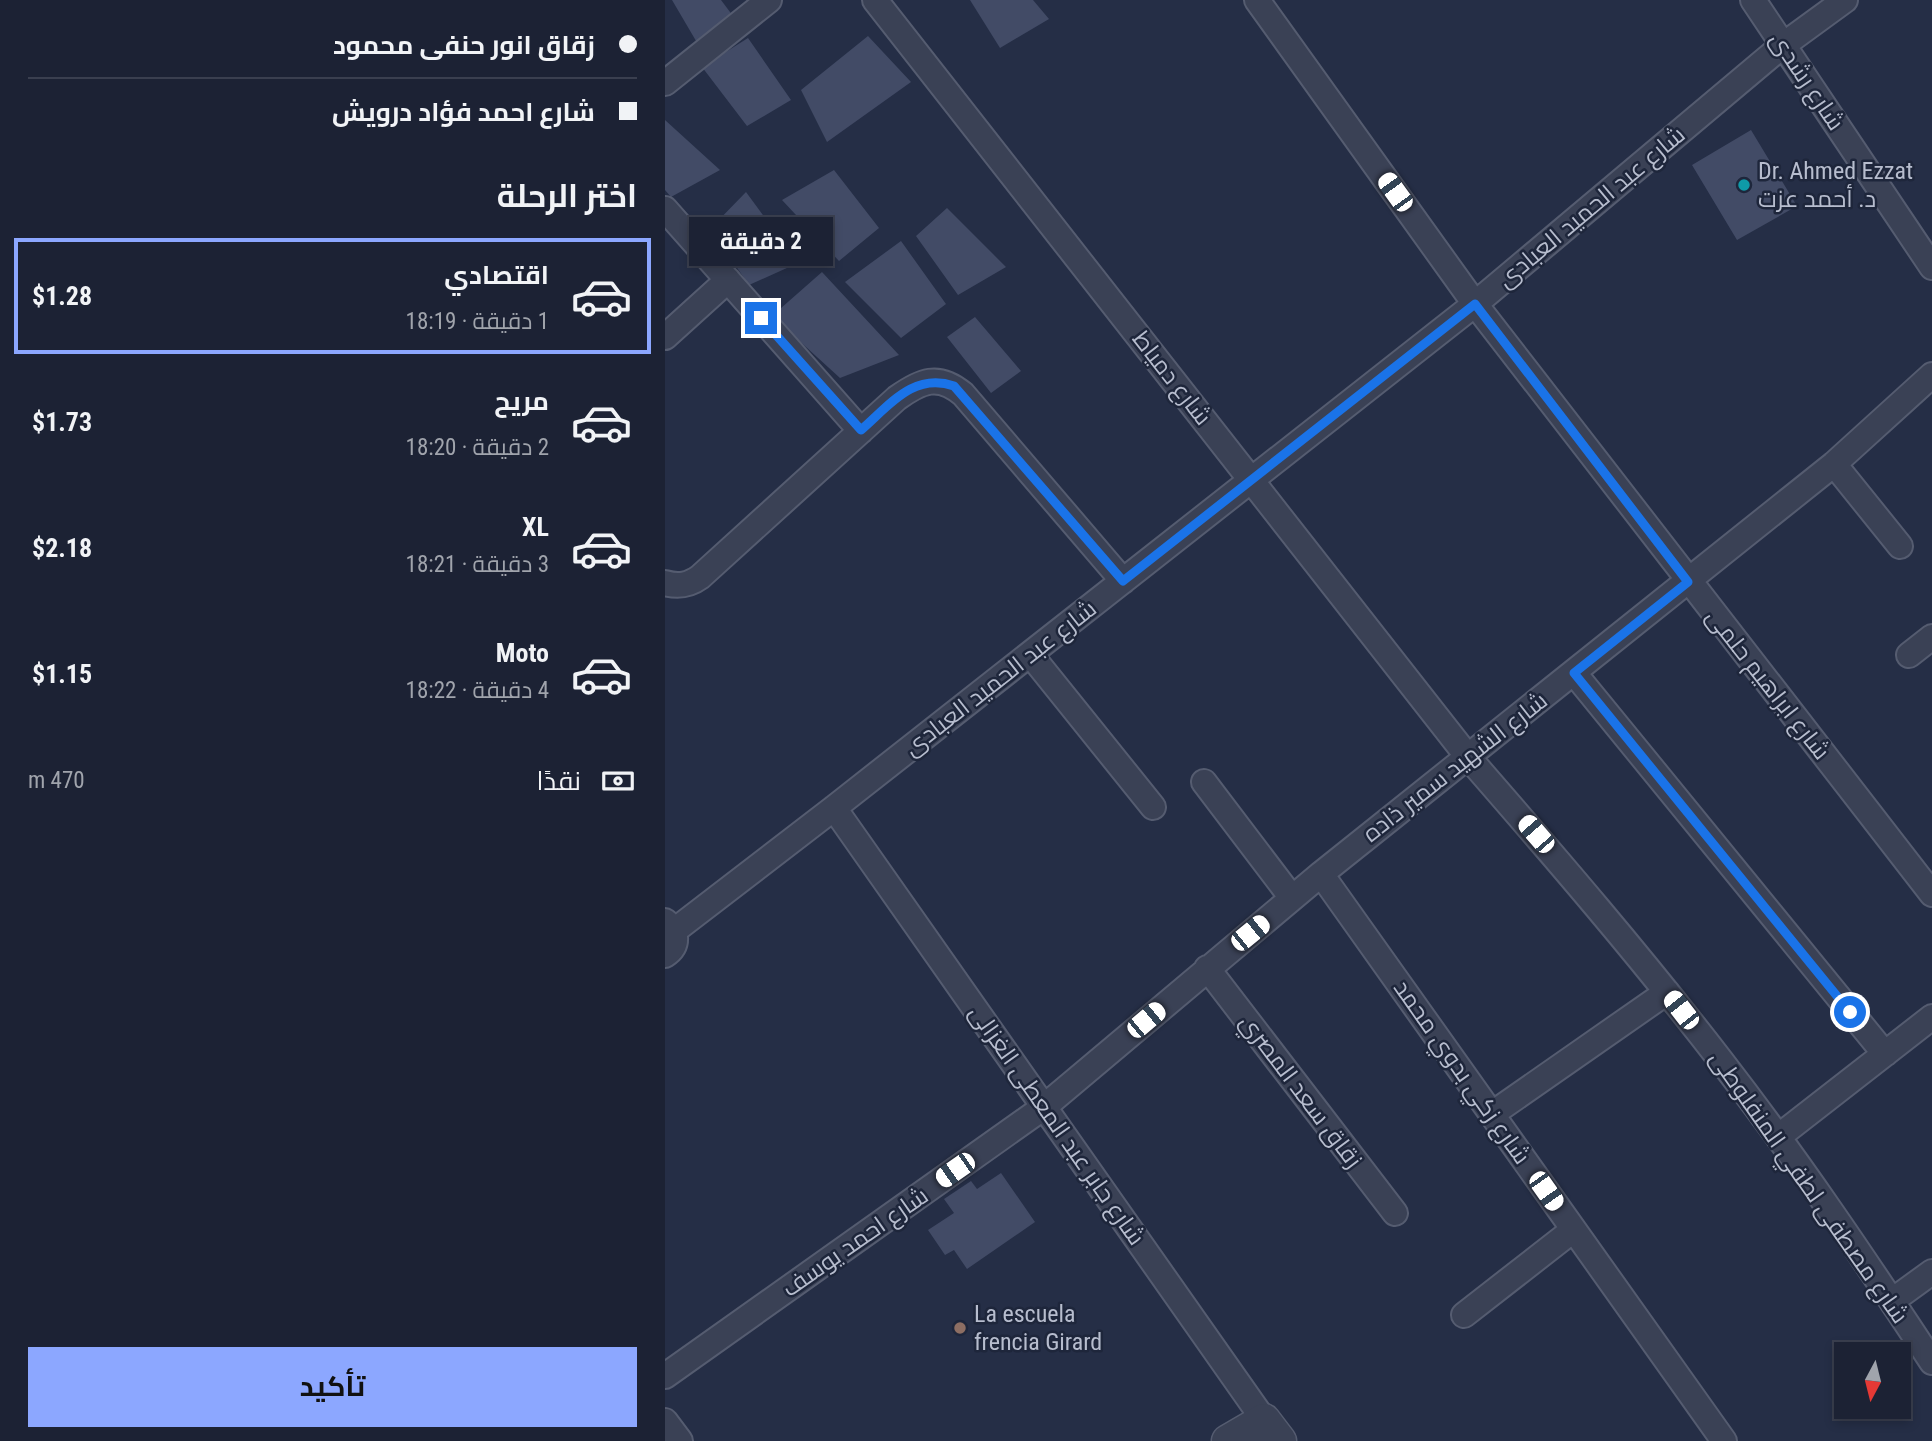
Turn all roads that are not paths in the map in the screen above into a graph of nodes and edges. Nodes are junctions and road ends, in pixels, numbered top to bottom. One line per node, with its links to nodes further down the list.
1 (769, 0): 7 (street)
2 (875, 0): 16 (street, شارع دمياط)
3 (1257, 0): 11 (street, شارع ابراهيم حلمى)
4 (1753, 0): 6 (street, شارع رشدى)
5 (1845, 0): 6 (street, شارع عبد الحميد العبادى)
6 (1782, 46): 9 (street, شارع رشدى); 11 (street, شارع عبد الحميد العبادى)
7 (665, 83)
8 (665, 209): 10 (street)
9 (1932, 267)
10 (728, 280): 12 (street); 14 (street)
11 (1475, 304): 16 (street, شارع عبد الحميد العبادى); 19 (street, شارع ابراهيم حلمى)
12 (665, 337)
13 (1932, 376): 15 (street, شارع الشهيد سمير ذاده)
14 (861, 430): 18 (street); 20 (street)
15 (1833, 464): 17 (street); 19 (street, شارع الشهيد سمير ذاده)
16 (1252, 480): 18 (street, شارع عبد الحميد العبادى); 25 (street, شارع دمياط)
17 (1900, 547)
18 (1123, 581): 22 (street, شارع عبد الحميد العبادى)
19 (1688, 582): 24 (street, شارع الشهيد سمير ذاده); 30 (street, شارع ابراهيم حلمى)
20 (665, 583)
21 (1932, 637): 23 (street)
22 (1030, 654): 27 (street); 28 (street, شارع عبد الحميد العبادى)
23 (1909, 655)
24 (1574, 673): 25 (street, شارع الشهيد سمير ذاده); 37 (street)
25 (1468, 757): 29 (street, شارع الشهيد سمير ذاده); 35 (street, شارع مصطفى لطفي المنفلوطى)
26 (1204, 782): 31 (street)
27 (1153, 807)
28 (834, 808): 32 (street, شارع عبد الحميد العبادى); 38 (street, شارع جابر عبد المعطى الغزالى)
29 (1321, 874): 31 (street, شارع الشهيد سمير ذاده); 39 (street, شارع زكي بدوي محمد)
30 (1932, 894)
31 (1292, 898): 34 (street, شارع الشهيد سمير ذاده)
32 (670, 926): 33 (street)
33 (665, 955)
34 (1207, 968): 38 (street, شارع الشهيد سمير ذاده); 41 (street, زقاق سعد المصري)
35 (1667, 992): 39 (street); 40 (street, شارع مصطفى لطفي المنفلوطى)
36 (1932, 1017): 37 (street)
37 (1885, 1054): 40 (street)
38 (1044, 1107): 47 (street, شارع احمد يوسف); 49 (street, شارع جابر عبد المعطى الغزالى)
39 (1492, 1114): 42 (street, شارع زكي بدوي محمد)
40 (1778, 1137): 44 (street, شارع مصطفى لطفي المنفلوطى)
41 (1395, 1213)
42 (1573, 1230): 45 (street); 52 (street, شارع زكي بدوي محمد)
43 (1932, 1272): 44 (street)
44 (1892, 1301): 46 (street, شارع مصطفى لطفي المنفلوطى)
45 (1464, 1315)
46 (1932, 1362)
47 (665, 1376)
48 (665, 1421): 50 (street)
49 (1272, 1431): 51 (street)
50 (680, 1441)
51 (1228, 1441)
52 (1724, 1441)

